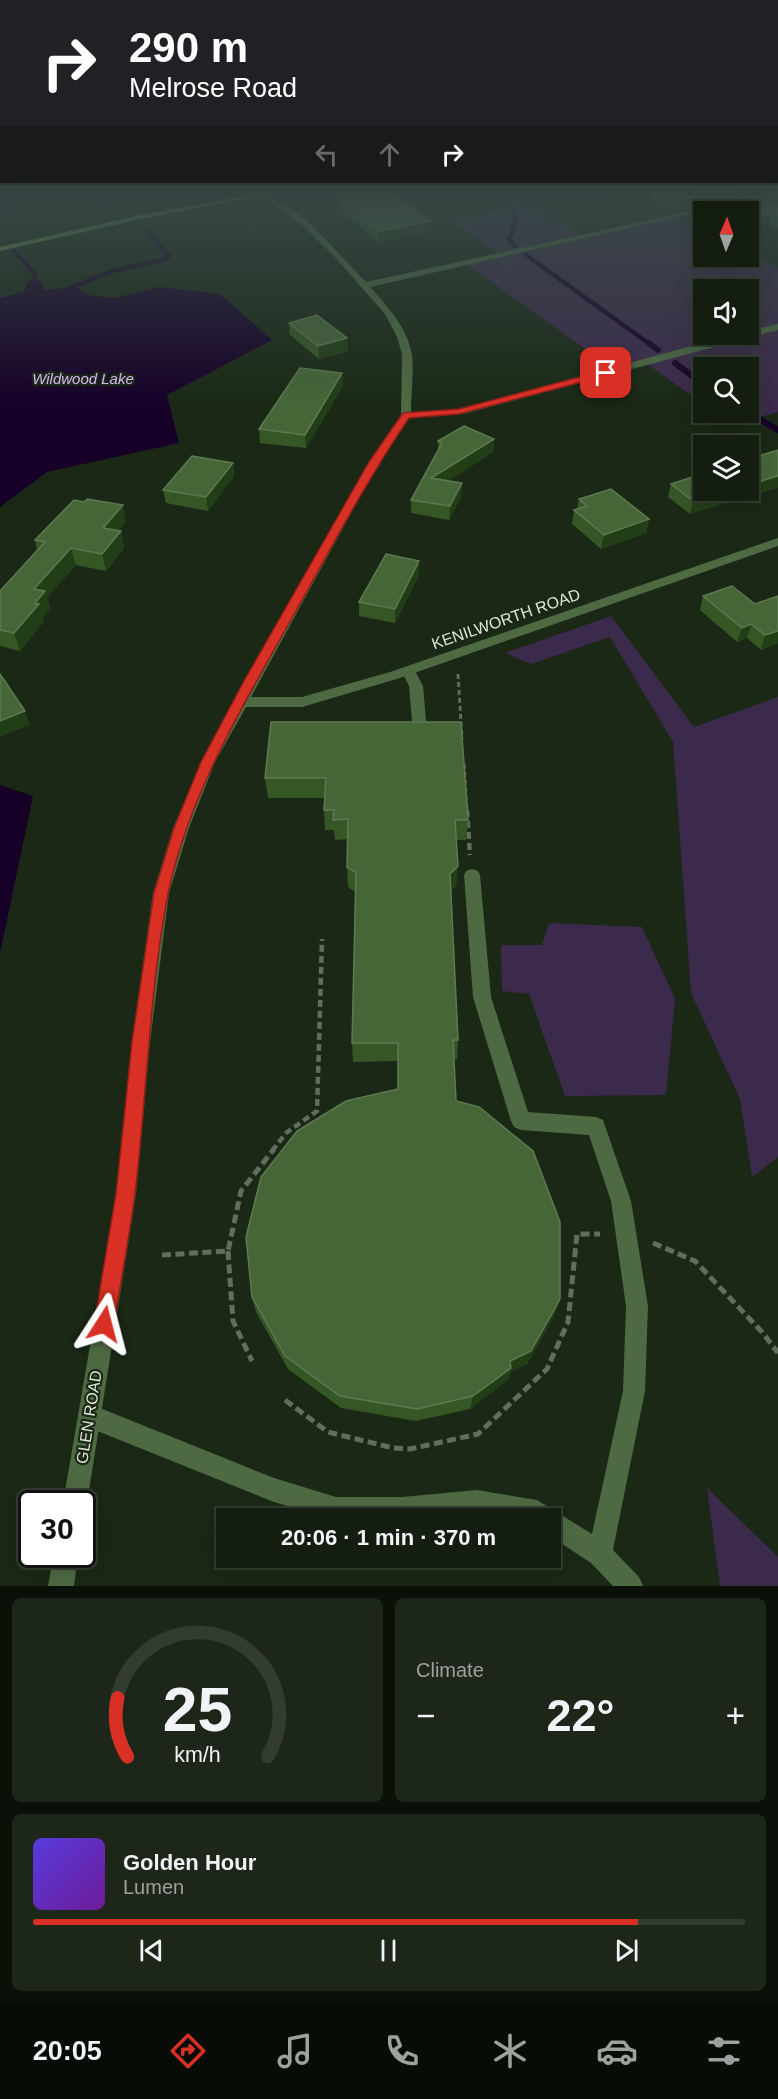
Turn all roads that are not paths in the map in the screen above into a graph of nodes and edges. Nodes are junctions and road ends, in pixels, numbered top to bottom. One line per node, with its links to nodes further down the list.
1 (341, 260): 3 (street)
2 (479, 260): 3 (street)
3 (366, 285): 7 (street)
4 (778, 327): 5 (street)
5 (759, 331)
6 (707, 345): 7 (street)
7 (406, 415): 10 (street, GLEN ROAD)
8 (778, 542): 9 (street, KENILWORTH ROAD)
9 (408, 670): 10 (street, KENILWORTH ROAD); 11 (street)
10 (239, 702): 13 (street, GLEN ROAD)
11 (420, 732)
12 (472, 875): 19 (street)
13 (90, 1416): 14 (street, GLEN ROAD); 15 (street)
14 (77, 1490)
15 (333, 1508)
16 (413, 1508): 17 (street)
17 (513, 1508)
18 (561, 1528): 19 (street)
19 (600, 1554): 22 (street)
20 (64, 1568): 21 (street)
21 (61, 1586)
22 (630, 1586)

